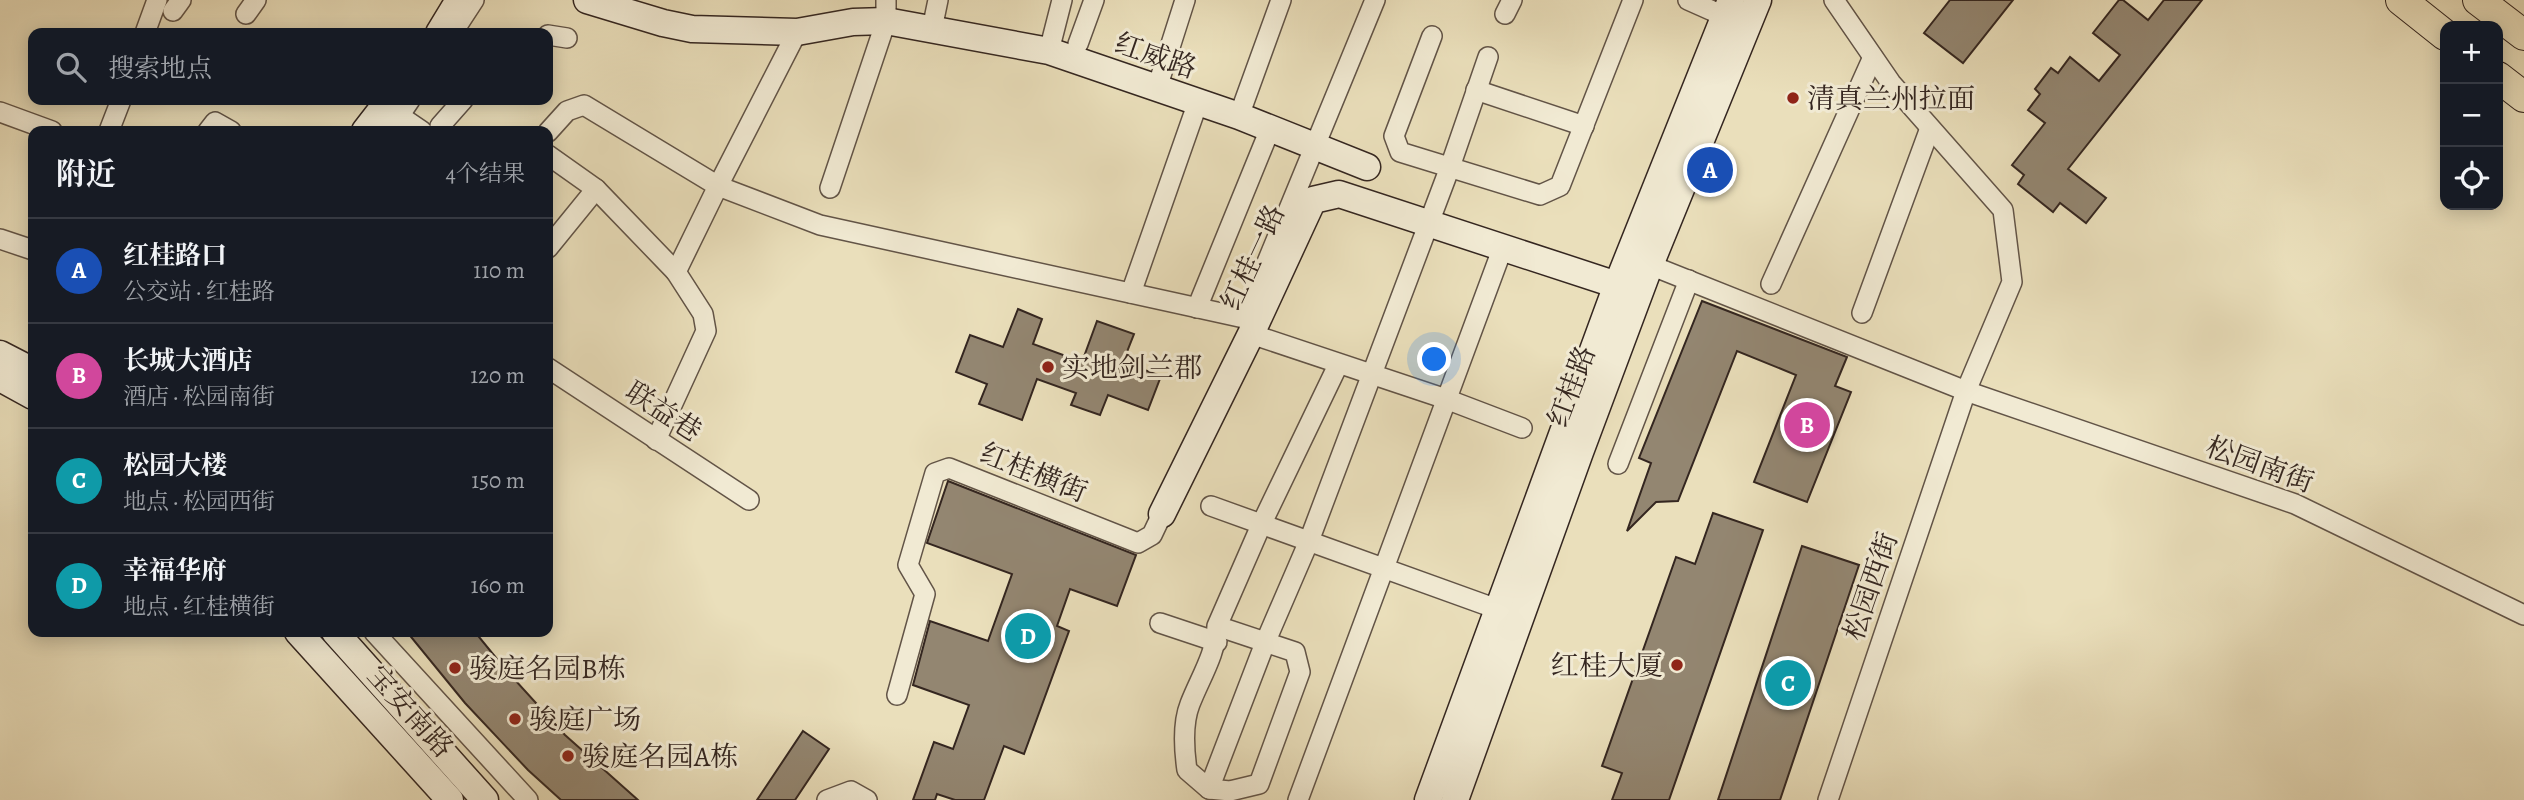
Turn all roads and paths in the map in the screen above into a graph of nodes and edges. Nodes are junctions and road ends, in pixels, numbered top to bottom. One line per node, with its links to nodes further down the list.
1 (459, 0): 20 (street)
2 (474, 0): 21 (street)
3 (587, 0): 24 (street, 红威路)
4 (938, 0): 22 (street)
5 (1062, 0): 28 (street)
6 (1094, 0): 27 (street)
7 (1185, 0): 32 (street)
8 (1281, 0): 40 (street)
9 (1375, 0): 50 (street)
10 (1633, 0): 47 (street)
11 (1688, 0): 17 (street)
12 (1758, 0): 62 (street, 红桂路)
13 (1834, 0): 30 (street)
14 (2401, 0): 23 (main road)
15 (2479, 0): 25 (main road)
16 (170, 4): 19 (street)
17 (1727, 8): 66 (street, 红桂路)
18 (886, 11): 22 (street, 红威路); 24 (street, 红威路); 55 (street)
19 (149, 28)
20 (442, 28)
21 (456, 28)
22 (932, 29): 28 (street, 红威路)
23 (2440, 31)
24 (797, 33): 54 (street)
25 (2524, 35)
26 (1432, 36): 53 (street)
27 (1078, 44)
28 (1049, 51): 32 (street, 红威路)
29 (1488, 57): 33 (street)
30 (1873, 57): 48 (street); 65 (street)
31 (2503, 80): 34 (main road)
32 (1157, 88): 35 (street, 红威路)
33 (1476, 90): 47 (street); 53 (street)
34 (2524, 97)
35 (1198, 102): 40 (street, 红威路); 67 (street)
36 (119, 105): 42 (street)
37 (459, 105): 45 (street)
38 (0, 112): 41 (street)
39 (397, 112): 43 (street); 44 (street)
40 (1240, 116): 49 (street, 红威路)
41 (38, 126)
42 (111, 126)
43 (373, 126)
44 (415, 126)
45 (440, 126)
46 (553, 126): 54 (street)
47 (1584, 126): 53 (street)
48 (1930, 128): 69 (street); 77 (street)
49 (1269, 129): 50 (street, 红威路); 68 (street)
50 (1314, 148): 52 (street, 红威路); 68 (street)
51 (553, 159): 56 (street)
52 (1367, 167)
53 (1450, 167): 57 (street)
54 (718, 186): 63 (street); 67 (street)
55 (830, 188)
56 (596, 189): 59 (street); 63 (street)
57 (1427, 223): 60 (street, 红桂一路); 70 (street, 红桂一路); 75 (street)
58 (0, 239): 61 (street)
59 (553, 239)
60 (1503, 247): 66 (street, 红桂一路); 79 (street)
61 (28, 248)
62 (1650, 265): 64 (street, 松园南街); 106 (street, 红桂路)
63 (676, 272): 81 (street)
64 (1689, 280): 77 (street, 松园南街); 82 (street)
65 (1771, 284)
66 (1617, 285): 89 (street, 红桂路)
67 (1131, 293): 68 (street)
68 (1197, 308)
69 (1862, 313)
70 (1251, 334): 72 (street); 85 (street, 红桂一路)
71 (0, 354): 73 (street)
72 (1338, 365): 75 (street); 86 (street)
73 (28, 368)
74 (553, 371): 81 (street, 联益巷)
75 (1371, 376): 79 (street); 87 (street)
76 (0, 379): 78 (street)
77 (1966, 391): 90 (street, 松园南街); 107 (street, 松园西街)
78 (28, 393)
79 (1446, 399): 80 (street); 88 (street)
80 (1522, 428)
81 (656, 440): 83 (street, 联益巷)
82 (1618, 464)
83 (749, 500)
84 (1211, 506): 86 (street)
85 (1163, 514): 97 (street, 红桂横街)
86 (1262, 523): 87 (street); 92 (street)
87 (1309, 541): 88 (street); 96 (street)
88 (1384, 567): 89 (street); 104 (street)
89 (1497, 609): 105 (street, 红桂路)
90 (2524, 615)
91 (1160, 623): 92 (street)
92 (1217, 634): 96 (street); 98 (street)
93 (303, 637): 99 (street, 宝安南路)
94 (339, 637): 100 (street, 宝安南路)
95 (379, 637): 101 (street)
96 (1265, 643): 98 (street); 98 (street)
97 (897, 695)
98 (1209, 789)
99 (450, 800)
100 (485, 800)
101 (528, 800)
102 (827, 800): 103 (street)
103 (867, 800)
104 (1298, 800)
105 (1428, 800)
106 (1455, 800)
107 (1828, 800)

